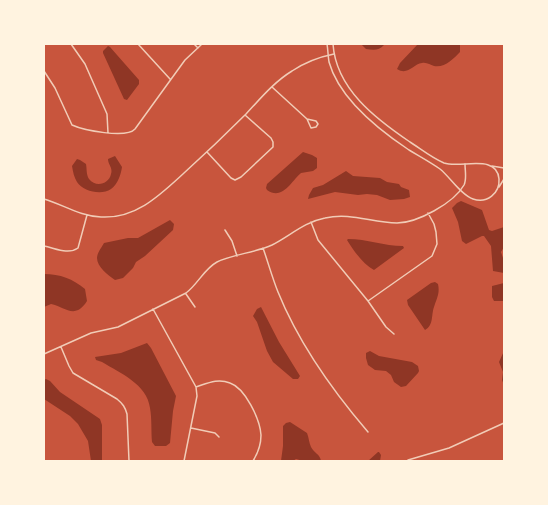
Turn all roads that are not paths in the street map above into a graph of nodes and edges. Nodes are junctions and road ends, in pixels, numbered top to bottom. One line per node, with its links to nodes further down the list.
1 (71, 44): 15 (street)
2 (138, 44): 11 (street)
3 (194, 44): 7 (street)
4 (202, 44): 7 (street)
5 (327, 44): 9 (street)
6 (333, 44): 8 (street)
7 (198, 48): 11 (street)
8 (334, 54): 9 (street); 17 (street)
9 (328, 55): 12 (street); 22 (street)
10 (44, 71): 15 (street)
11 (170, 79): 15 (street)
12 (272, 87): 13 (street); 14 (street)
13 (245, 115): 16 (street); 16 (street)
14 (307, 119): 14 (street)
15 (108, 133)
16 (207, 152): 25 (street)
17 (465, 164): 18 (street); 22 (street)
18 (489, 164): 19 (street); 21 (street)
19 (504, 168)
20 (504, 179): 21 (street)
21 (498, 189): 22 (street)
22 (461, 190): 24 (street)
23 (44, 199): 25 (street)
24 (428, 213): 26 (street); 32 (street)
25 (87, 215): 28 (street)
26 (311, 222): 29 (street); 32 (street)
27 (224, 230): 30 (street)
28 (44, 246)
29 (263, 248): 30 (street); 41 (street)
30 (237, 256): 31 (street)
31 (186, 293): 33 (street); 34 (street)
32 (368, 301): 35 (street)
33 (195, 307)
34 (153, 310): 36 (street); 38 (street)
35 (394, 334)
36 (60, 346): 37 (street); 44 (street)
37 (44, 354)
38 (196, 387): 40 (street); 46 (street)
39 (504, 424): 43 (street)
40 (191, 428): 42 (street); 45 (street)
41 (368, 432)
42 (219, 436)
43 (408, 460)
44 (128, 461)
45 (184, 461)
46 (253, 461)

